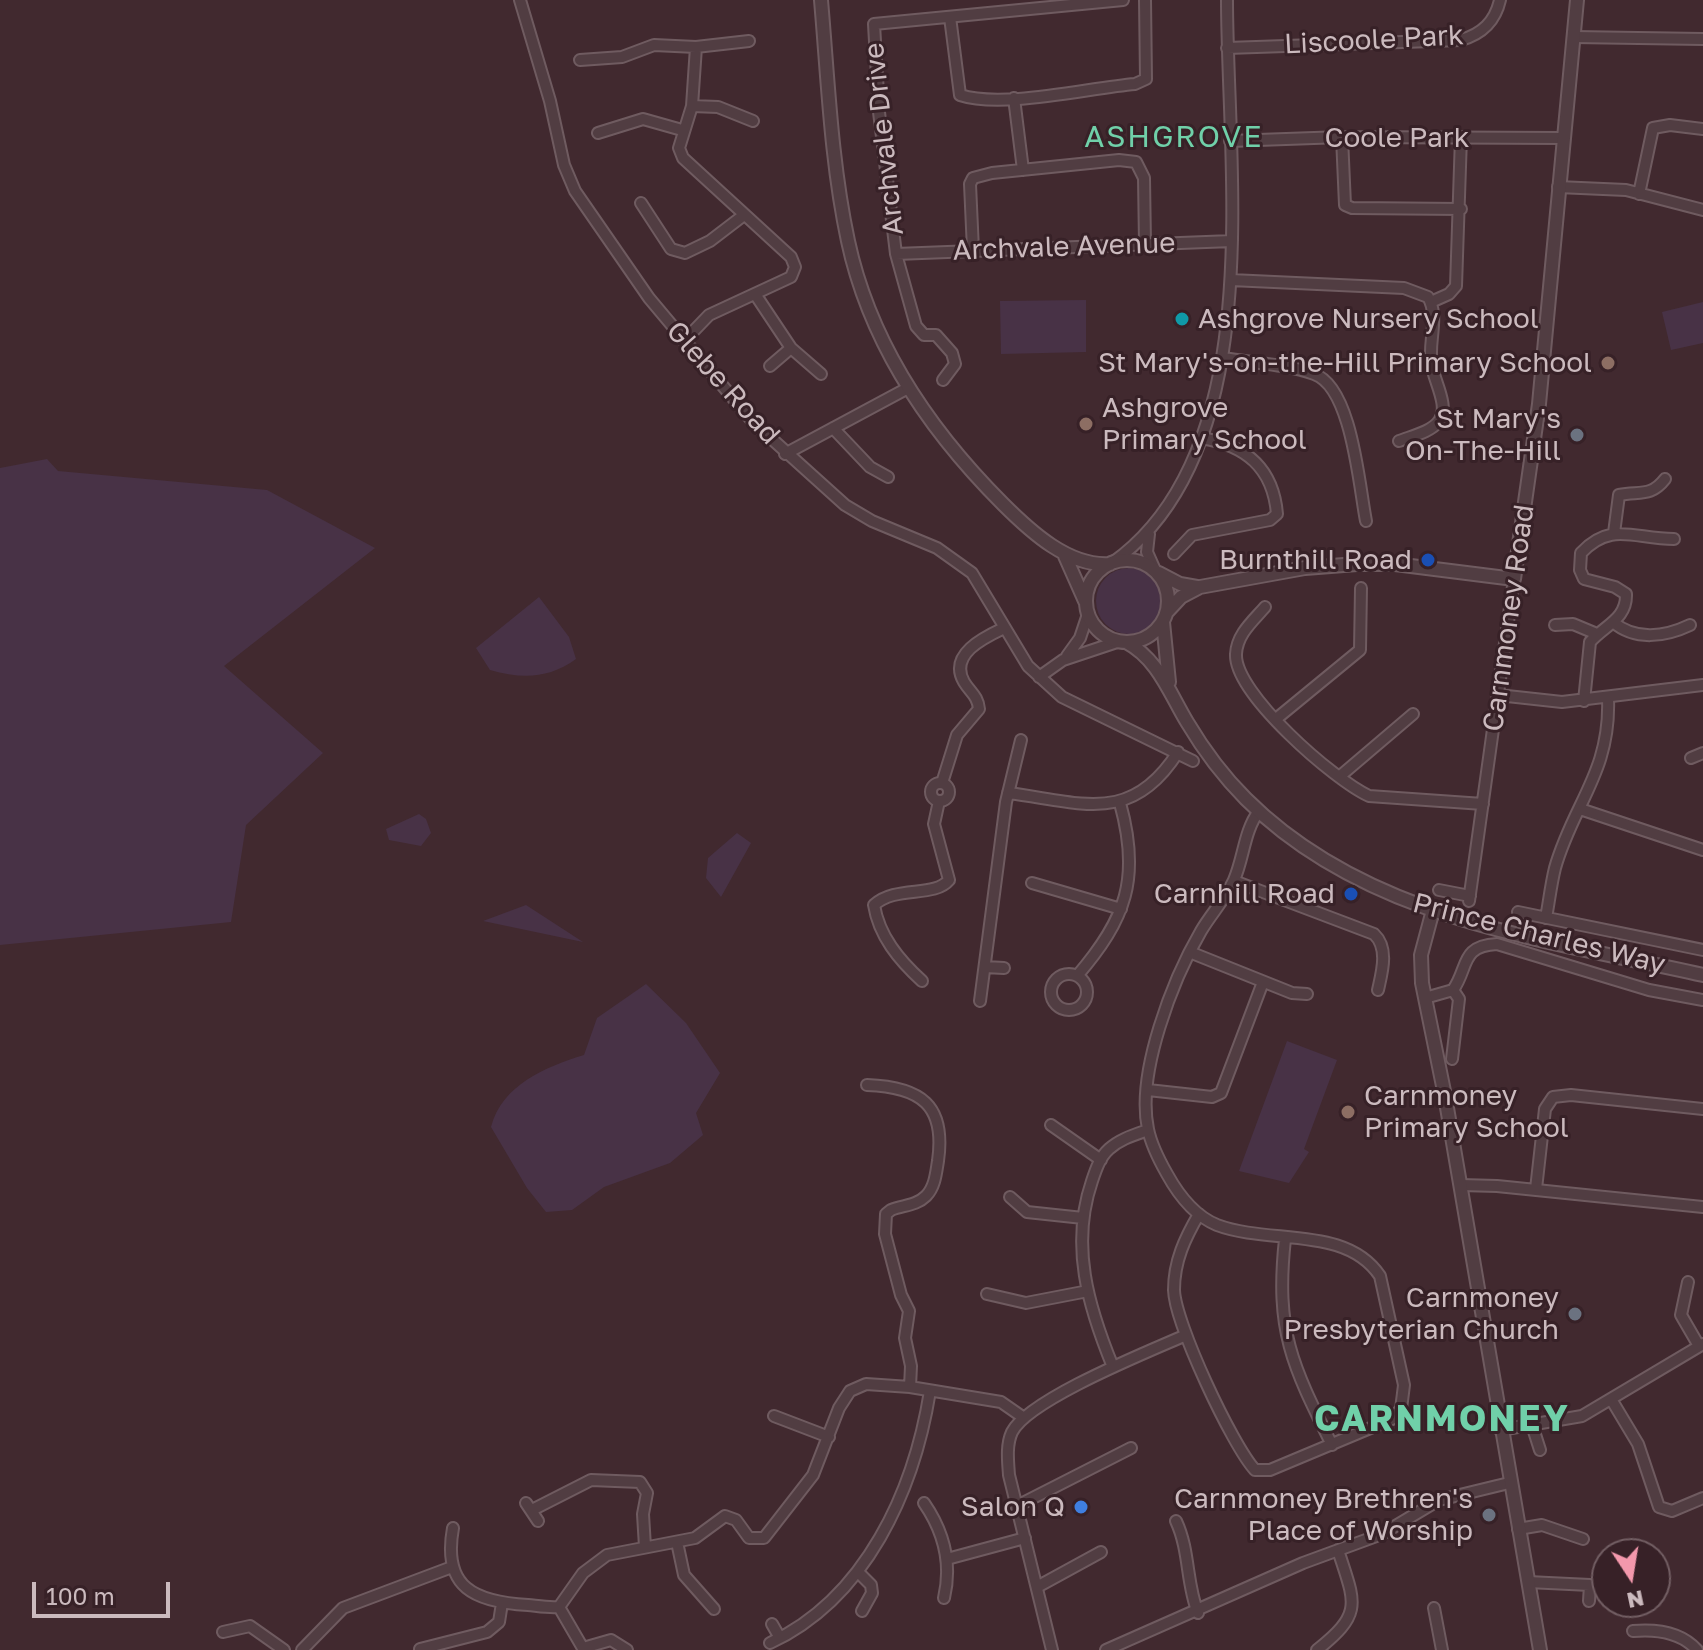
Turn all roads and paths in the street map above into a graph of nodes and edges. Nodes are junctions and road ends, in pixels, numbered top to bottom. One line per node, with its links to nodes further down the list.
1 (520, 0): 39 (street, Glebe Road)
2 (821, 0): 45 (street)
3 (1123, 0): 8 (street, Archvale Drive)
4 (1145, 0): 15 (street)
5 (1227, 0): 13 (street)
6 (1500, 0): 13 (street, Liscoole Park)
7 (1577, 0): 9 (street, Carnmoney Road)
8 (950, 17): 15 (street); 35 (street, Archvale Drive)
9 (1574, 37): 10 (street); 23 (street, Carnmoney Road)
10 (1703, 39)
11 (749, 41): 12 (street)
12 (696, 47): 14 (street); 16 (street)
13 (1227, 48): 24 (street)
14 (580, 60)
15 (1014, 98): 25 (street)
16 (692, 106): 17 (street); 19 (street)
17 (753, 121)
18 (1703, 129): 27 (street)
19 (682, 130): 20 (street); 31 (street)
20 (598, 133)
21 (1342, 137): 22 (street, Coole Park); 24 (street, Coole Park); 29 (street)
22 (1461, 137): 23 (street, Coole Park); 29 (street)
23 (1563, 138): 26 (street, Carnmoney Road)
24 (1230, 141): 32 (street)
25 (1023, 170): 33 (street); 34 (street)
26 (1558, 187): 27 (street); 60 (street, Carnmoney Road)
27 (1639, 194): 30 (street)
28 (641, 203): 31 (street)
29 (1461, 209): 38 (street)
30 (1703, 210)
31 (744, 215): 37 (street)
32 (1232, 241): 33 (street, Archvale Avenue); 36 (street)
33 (1145, 244): 34 (street, Archvale Avenue)
34 (973, 250): 35 (street, Archvale Avenue)
35 (896, 254): 44 (street, Archvale Drive)
36 (1231, 280): 38 (street); 41 (street)
37 (755, 294): 39 (street); 40 (street)
38 (1431, 302): 48 (street)
39 (684, 341): 49 (street, Glebe Road)
40 (791, 348): 42 (street); 43 (street)
41 (1223, 358): 47 (street); 52 (street)
42 (770, 366)
43 (821, 374)
44 (943, 380)
45 (908, 388): 46 (street); 56 (street)
46 (833, 428): 49 (street); 50 (street)
47 (1201, 438): 53 (street); 57 (street)
48 (1399, 441)
49 (785, 454): 69 (street, Glebe Road)
50 (888, 477)
51 (1665, 479): 54 (street)
52 (1366, 521)
53 (1152, 528): 58 (street); 59 (street)
54 (1614, 533): 55 (street); 66 (street)
55 (1674, 539)
56 (1061, 551): 58 (street); 64 (street)
57 (1174, 554)
58 (1111, 563): 59 (street); 64 (street)
59 (1156, 572): 61 (street); 65 (street)
60 (1514, 579): 61 (street); 76 (street, Carnmoney Road)
61 (1200, 587): 65 (street)
62 (1361, 588): 80 (street)
63 (1265, 607): 80 (street)
64 (1088, 611): 71 (street); 72 (street)
65 (1165, 617): 71 (street); 75 (street, Prince Charles Way)
66 (1613, 622): 68 (street); 70 (street)
67 (1555, 625): 70 (street)
68 (1690, 625)
69 (1004, 628): 73 (street, Glebe Road); 106 (street)
70 (1597, 634): 78 (street)
71 (1123, 642): 72 (street); 75 (street, Prince Charles Way)
72 (1063, 660): 73 (street)
73 (1039, 677): 82 (street, Glebe Road)
74 (1703, 685): 77 (street)
75 (1171, 693): 91 (street, Prince Charles Way)
76 (1498, 695): 78 (street); 89 (street, Carnmoney Road)
77 (1608, 698): 78 (street); 90 (street)
78 (1584, 701)
79 (1413, 714): 86 (street)
80 (1276, 719): 86 (street)
81 (1021, 740): 87 (street)
82 (1178, 752): 85 (street, Glebe Road); 88 (street)
83 (1703, 753): 84 (street)
84 (1691, 758)
85 (1193, 761)
86 (1339, 777): 89 (street)
87 (1008, 793): 88 (street); 102 (street)
88 (1120, 803): 96 (street)
89 (1483, 804): 95 (street, Carnmoney Road)
90 (1580, 809): 92 (street); 99 (street)
91 (1259, 811): 93 (street); 97 (street, Prince Charles Way)
92 (1703, 850)
93 (1234, 881): 101 (street); 108 (street)
94 (1032, 883): 96 (street)
95 (1439, 890)
96 (1121, 909): 105 (street)
97 (1433, 910): 104 (street, Prince Charles Way); 111 (street)
98 (1518, 912): 99 (street)
99 (1546, 918): 100 (street)
100 (1703, 950)
101 (1192, 953): 107 (street); 116 (street)
102 (985, 967): 103 (street); 113 (street)
103 (1004, 968)
104 (1703, 975)
105 (1077, 976)
106 (922, 981)
107 (1263, 982): 110 (street); 116 (street)
108 (1378, 990)
109 (1453, 990): 111 (street); 112 (street); 114 (street)
110 (1307, 994)
111 (1425, 998): 121 (street)
112 (1703, 1000)
113 (980, 1001)
114 (1452, 1059)
115 (867, 1085): 134 (street)
116 (1148, 1090): 119 (street)
117 (1703, 1109): 122 (street)
118 (1051, 1125): 120 (street)
119 (1148, 1130): 120 (street); 125 (street)
120 (1101, 1160): 126 (street)
121 (1461, 1185): 122 (street); 140 (street)
122 (1536, 1189): 124 (street)
123 (1010, 1197): 126 (street)
124 (1703, 1207)
125 (1199, 1214): 127 (street); 131 (street)
126 (1083, 1218): 129 (street)
127 (1285, 1239): 142 (street); 142 (street)
128 (1688, 1282): 132 (street)
129 (1088, 1291): 130 (street); 133 (street)
130 (987, 1294)
131 (1186, 1335): 133 (street); 142 (street)
132 (1701, 1345): 136 (street)
133 (1113, 1367): 138 (street)
134 (910, 1387): 135 (street); 141 (street)
135 (930, 1391): 138 (street); 161 (street)
136 (1611, 1399): 139 (street); 146 (street)
137 (774, 1416): 141 (street)
138 (1024, 1418): 148 (street)
139 (1532, 1425): 140 (street); 144 (street)
140 (1500, 1430): 145 (street)
141 (829, 1437): 155 (street)
142 (1332, 1445)
143 (1131, 1448): 148 (street)
144 (1540, 1450)
145 (1509, 1483): 152 (street); 157 (street)
146 (1703, 1498)
147 (924, 1503): 159 (street)
148 (1017, 1506): 153 (street)
149 (538, 1521): 156 (street)
150 (1176, 1521): 171 (street)
151 (453, 1528): 160 (street)
152 (1518, 1529): 154 (street); 162 (street)
153 (1025, 1538): 159 (street); 163 (street)
154 (1583, 1539)
155 (677, 1542): 156 (street); 169 (street)
156 (645, 1547): 167 (street)
157 (1338, 1550): 171 (street); 182 (street)
158 (1101, 1552): 163 (street)
159 (947, 1559): 164 (street)
160 (452, 1567): 166 (street); 178 (street)
161 (858, 1572): 170 (street); 172 (street)
162 (1528, 1582): 165 (street); 184 (street)
163 (1037, 1587): 180 (street)
164 (944, 1598)
165 (1589, 1601)
166 (502, 1603): 167 (street); 175 (street)
167 (559, 1607): 176 (street)
168 (1434, 1608): 183 (street)
169 (714, 1609)
170 (862, 1611)
171 (1198, 1613): 181 (street)
172 (772, 1624)
173 (1633, 1631): 185 (street)
174 (223, 1632): 177 (street)
175 (420, 1649)
176 (584, 1649): 179 (street)
177 (284, 1650)
178 (302, 1650)
179 (627, 1650)
180 (1052, 1650)
181 (1106, 1650)
182 (1317, 1650)
183 (1442, 1650)
184 (1537, 1650)
185 (1697, 1650)

